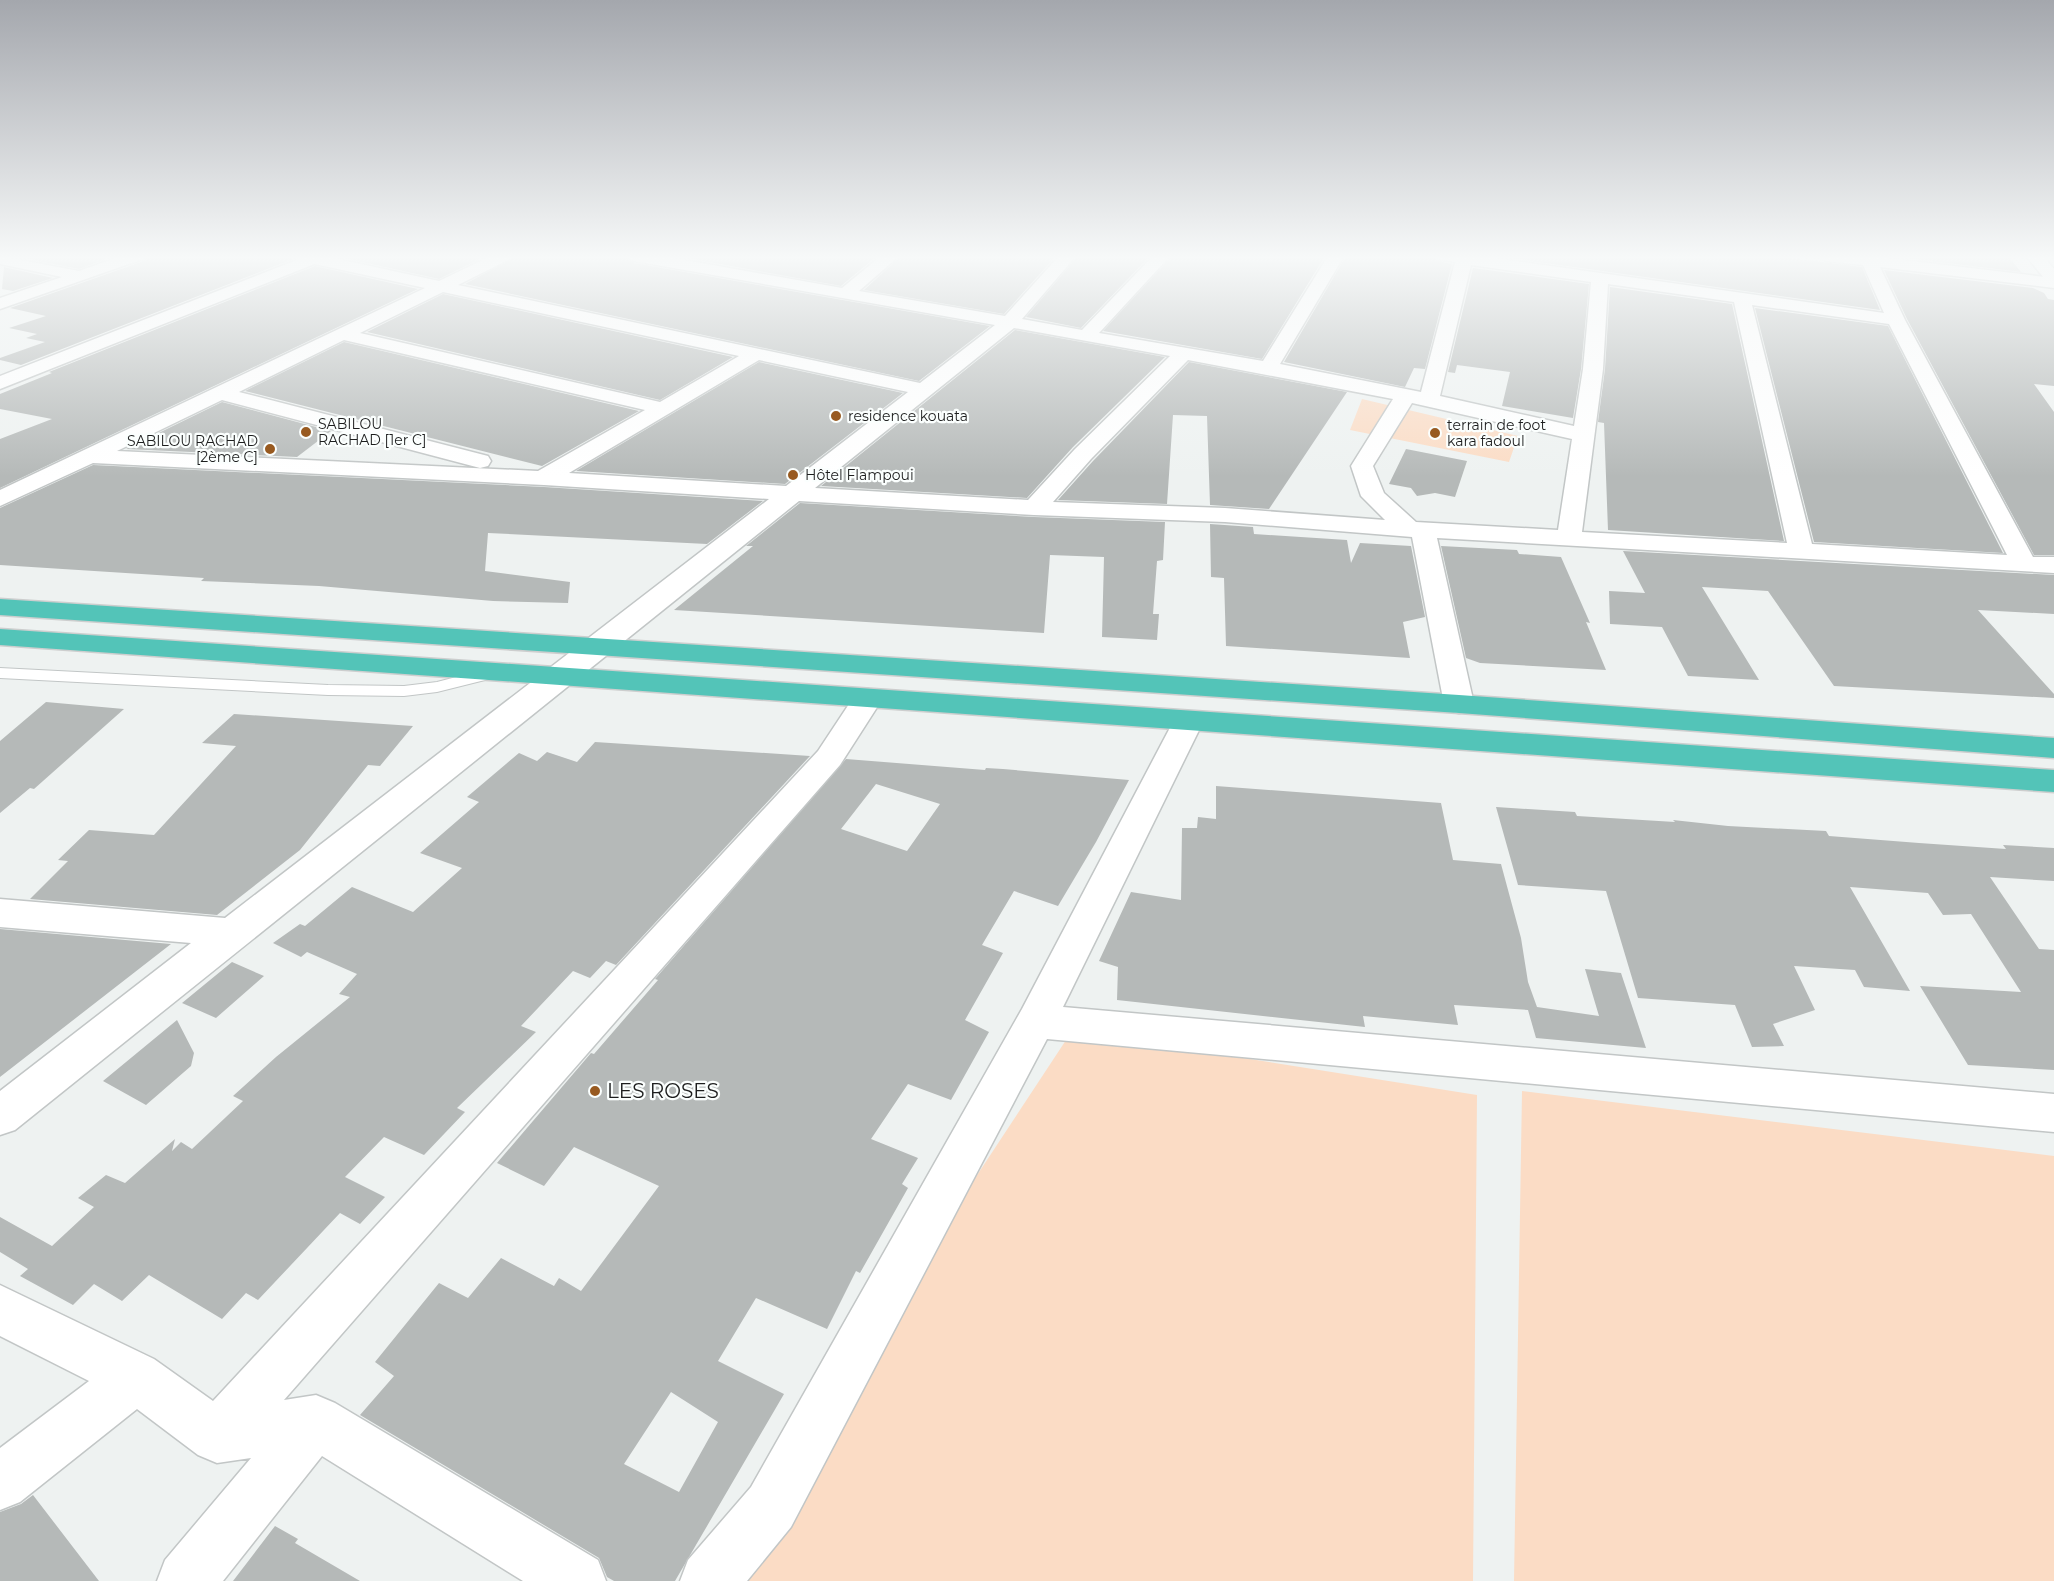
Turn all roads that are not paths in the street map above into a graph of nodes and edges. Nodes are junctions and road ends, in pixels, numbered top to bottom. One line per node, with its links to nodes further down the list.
1 (132, 330): 17 (street)
2 (351, 330): 12 (street)
3 (644, 330): 15 (street)
4 (1001, 330): 18 (street)
5 (1046, 330): 13 (street)
6 (1092, 330): 13 (street)
7 (1291, 330): 16 (street)
8 (1446, 330): 21 (street)
9 (1596, 330): 23 (street)
10 (1749, 330): 31 (street)
11 (1901, 330): 32 (street)
12 (342, 334): 19 (street); 22 (street)
13 (1086, 336): 14 (street)
14 (1184, 352): 16 (street); 28 (street)
15 (756, 354): 18 (street); 22 (street)
16 (1268, 368): 20 (street)
17 (0, 383)
18 (925, 390): 26 (street)
19 (220, 393): 24 (street); 25 (street)
20 (1406, 395): 21 (street); 29 (street)
21 (1429, 400): 23 (street)
22 (661, 408): 25 (street)
23 (1584, 435): 30 (street)
24 (88, 456): 25 (street); 27 (street)
25 (544, 478): 26 (street)
26 (794, 493): 28 (street); 36 (street)
27 (0, 499)
28 (1034, 508): 29 (street)
29 (1416, 530): 30 (street); 41 (street)
30 (1569, 537): 31 (street)
31 (1801, 551): 32 (street)
32 (2024, 564): 33 (street)
33 (2054, 565)
34 (0, 608): 36 (highway)
35 (0, 637): 37 (highway)
36 (597, 649): 39 (street); 41 (highway)
37 (498, 671): 38 (lane); 39 (highway)
38 (0, 673)
39 (562, 676): 40 (highway); 46 (street)
40 (868, 698): 42 (highway); 53 (street)
41 (1459, 704): 43 (highway)
42 (1188, 722): 44 (highway); 47 (street)
43 (2054, 748)
44 (2054, 781)
45 (0, 913): 46 (street)
46 (236, 933): 49 (street)
47 (1036, 1021): 48 (street); 57 (street)
48 (2054, 1113)
49 (0, 1116)
50 (0, 1310): 51 (street)
51 (136, 1377): 53 (street); 54 (street)
52 (316, 1422): 53 (street); 55 (street); 56 (street)
53 (217, 1436)
54 (0, 1482)
55 (186, 1581)
56 (577, 1581)
57 (709, 1581)

